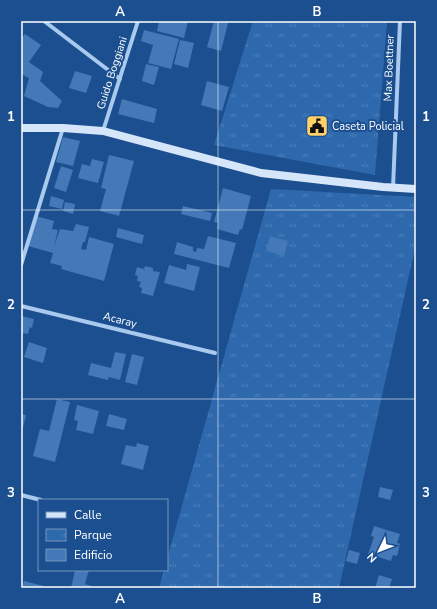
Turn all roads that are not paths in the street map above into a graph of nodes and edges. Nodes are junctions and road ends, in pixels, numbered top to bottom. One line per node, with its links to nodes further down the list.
1 (44, 21): 4 (street)
2 (138, 21): 4 (street, Guido Boggiani)
3 (400, 21): 8 (street, Max Boettner)
4 (120, 79): 7 (street, Guido Boggiani)
5 (21, 128): 6 (street)
6 (63, 128): 7 (street); 10 (street)
7 (103, 131): 8 (street)
8 (393, 188): 9 (street)
9 (416, 189)
10 (21, 265)
11 (21, 306): 12 (street, Acaray)
12 (215, 353)
13 (21, 495): 14 (street)
14 (38, 499)

